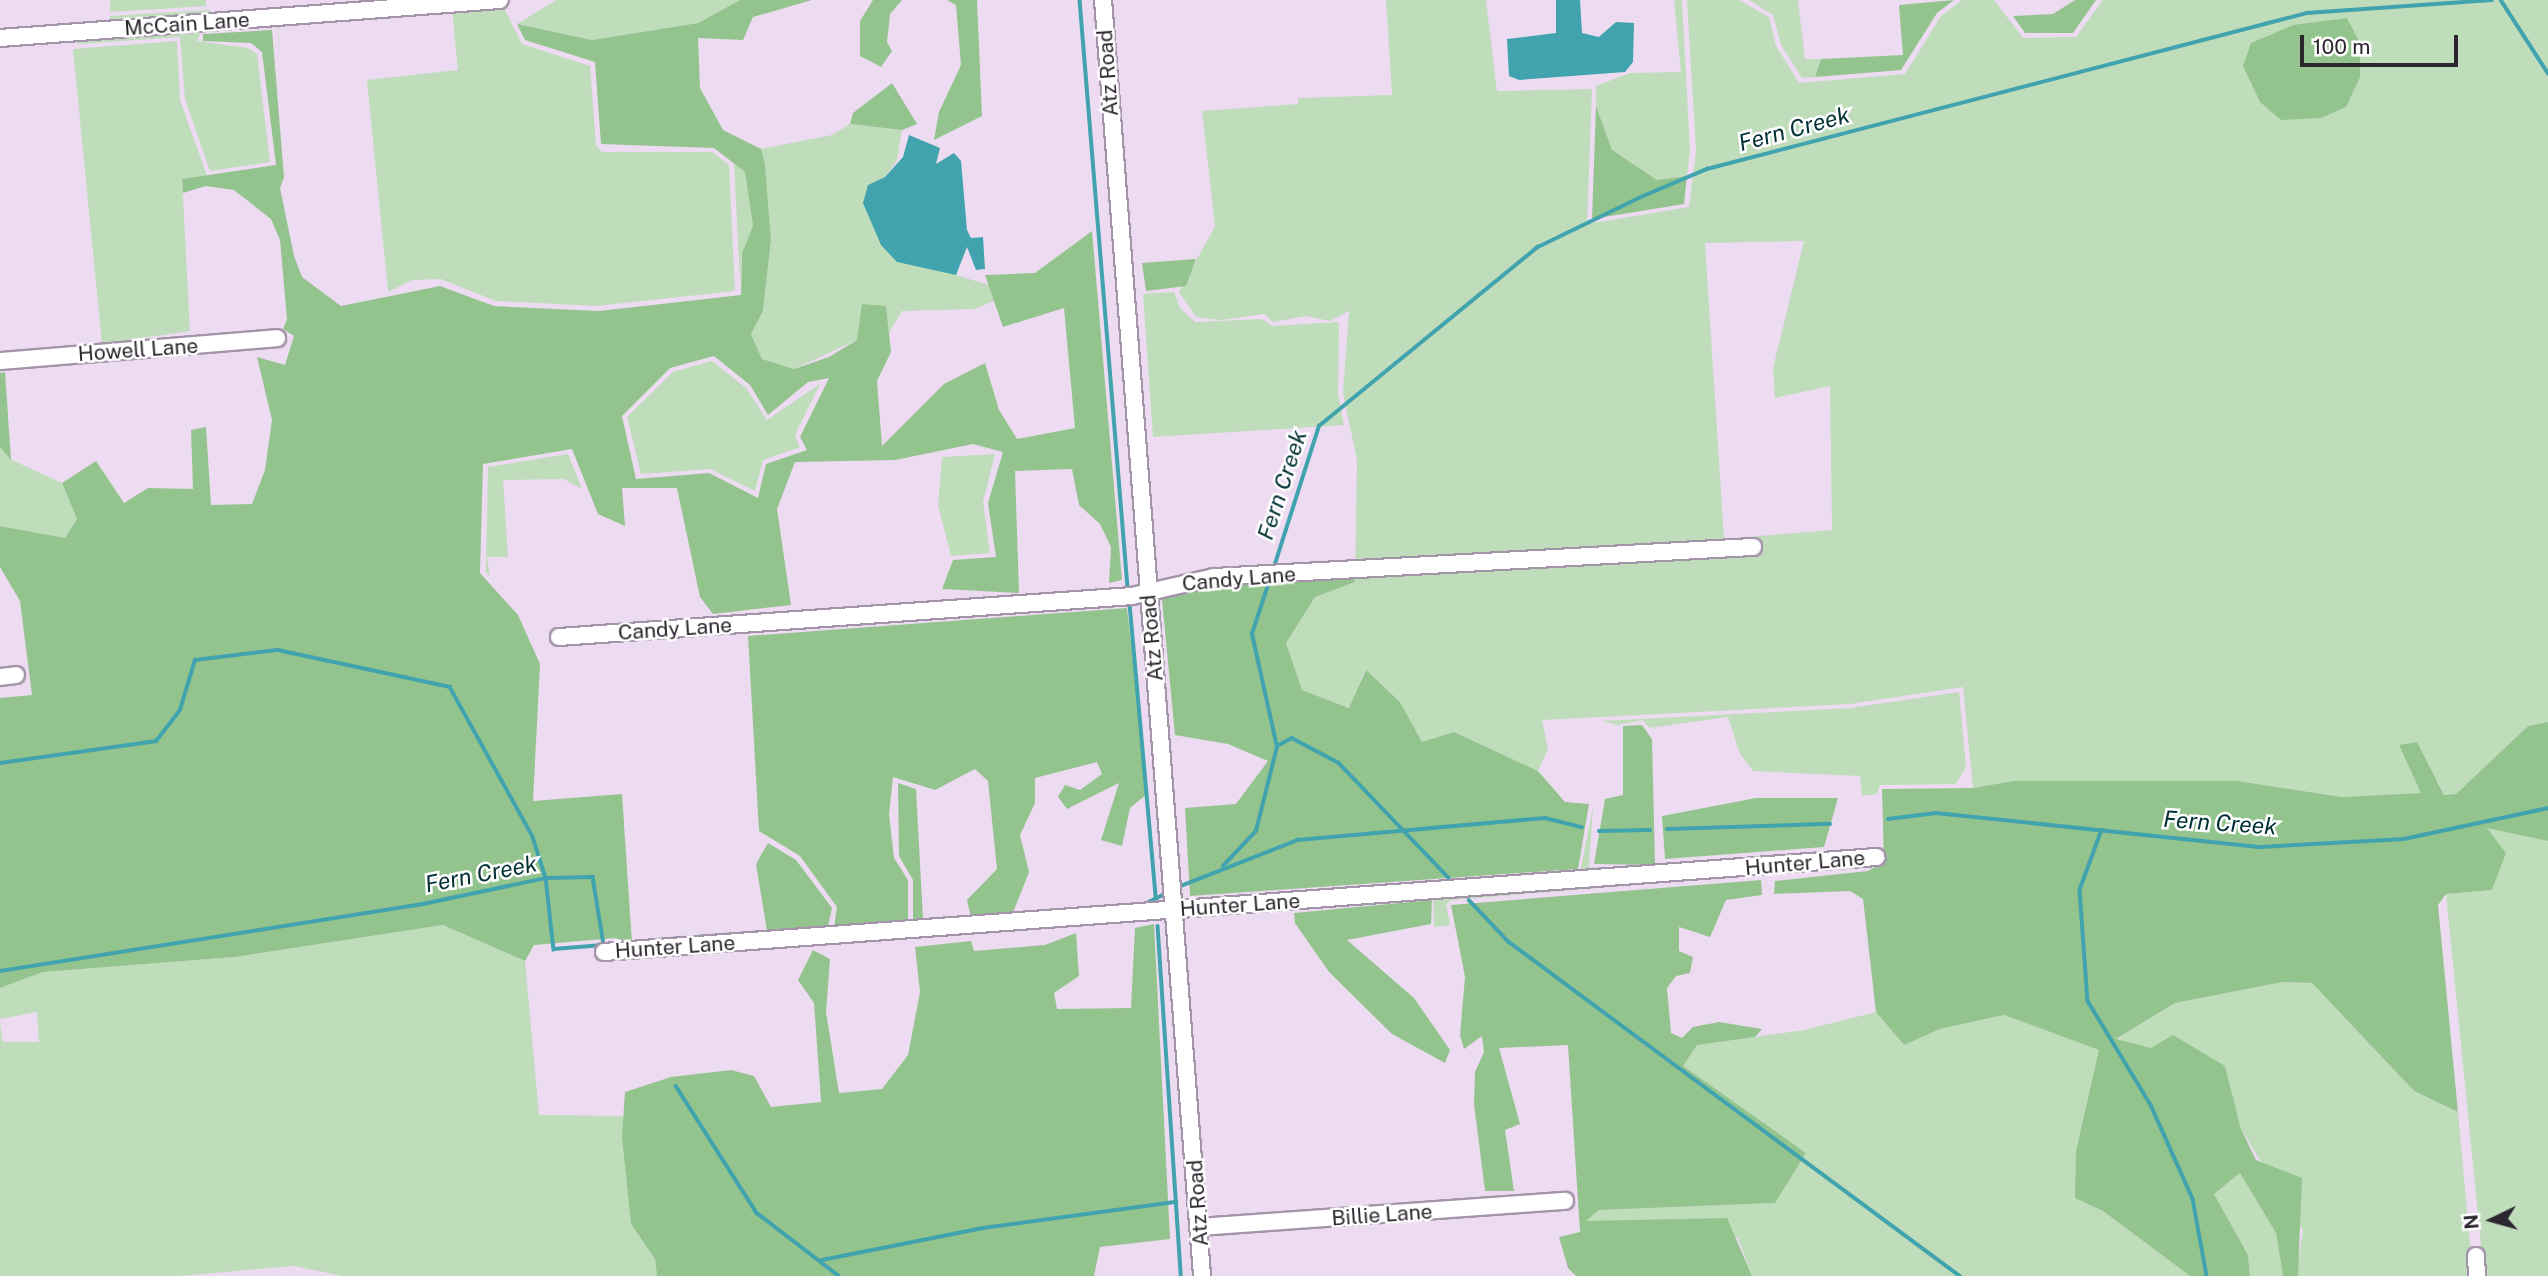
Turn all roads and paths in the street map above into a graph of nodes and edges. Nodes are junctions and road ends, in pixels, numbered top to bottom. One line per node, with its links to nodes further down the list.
1 (500, 0): 3 (street, McCain Lane)
2 (1103, 0): 7 (street, Atz Road)
3 (0, 38)
4 (277, 338): 5 (street, Howell Lane)
5 (0, 361)
6 (1753, 547): 7 (street, Candy Lane)
7 (1148, 593): 8 (street, Candy Lane); 10 (street, Atz Road)
8 (559, 637)
9 (1876, 857): 10 (street, Hunter Lane)
10 (1175, 909): 11 (street, Hunter Lane); 13 (street, Atz Road)
11 (604, 952)
12 (1564, 1201): 13 (street, Billie Lane)
13 (1200, 1227): 15 (street, Atz Road)
14 (2476, 1256): 16 (street)
15 (1202, 1276)
16 (2477, 1276)

